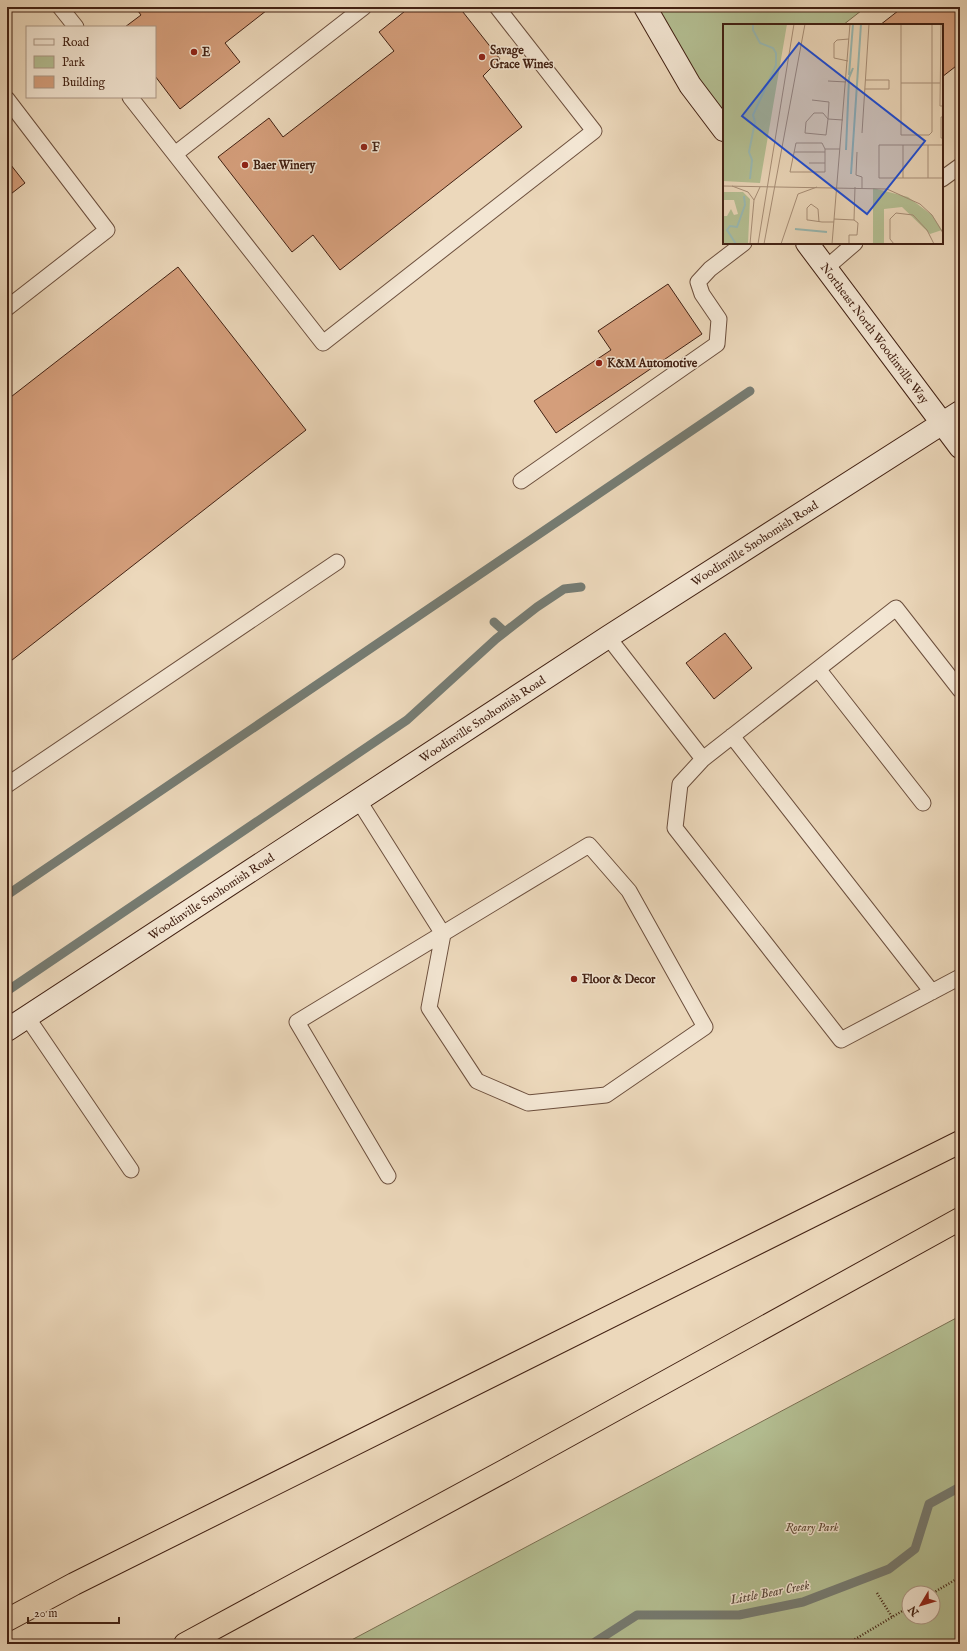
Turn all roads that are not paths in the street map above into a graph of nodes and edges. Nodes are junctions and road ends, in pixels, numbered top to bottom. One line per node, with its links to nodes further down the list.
1 (60, 7): 5 (lane)
2 (364, 7): 9 (lane)
3 (498, 7): 9 (lane)
4 (645, 7): 8 (main road)
5 (75, 26)
6 (131, 98): 9 (lane)
7 (7, 100): 16 (lane)
8 (723, 129)
9 (175, 154)
10 (960, 166): 11 (lane)
11 (943, 178)
12 (743, 244): 20 (lane)
13 (808, 244): 15 (main road, Northeast North Woodinville Way)
14 (854, 244): 15 (lane)
15 (826, 268): 18 (main road, Northeast North Woodinville Way)
16 (7, 308)
17 (960, 412): 18 (main road, Woodinville Snohomish Road)
18 (942, 423): 19 (main road, Northeast North Woodinville Way); 22 (main road, Woodinville Snohomish Road)
19 (960, 447)
20 (521, 481)
21 (337, 562): 27 (lane)
22 (608, 637): 26 (lane); 28 (main road, Woodinville Snohomish Road)
23 (818, 669): 24 (lane); 25 (lane); 29 (lane)
24 (960, 690)
25 (732, 736): 26 (lane); 32 (lane)
26 (703, 759): 32 (lane)
27 (7, 785)
28 (359, 801): 30 (lane); 33 (main road, Woodinville Snohomish Road)
29 (923, 803)
30 (442, 934): 30 (lane); 37 (lane)
31 (960, 977): 32 (lane)
32 (932, 992)
33 (27, 1017): 34 (main road, Woodinville Snohomish Road); 36 (lane)
34 (7, 1030)
35 (960, 1142): 39 (highway)
36 (131, 1170)
37 (388, 1176)
38 (960, 1219): 40 (highway)
39 (7, 1620)
40 (186, 1644)

